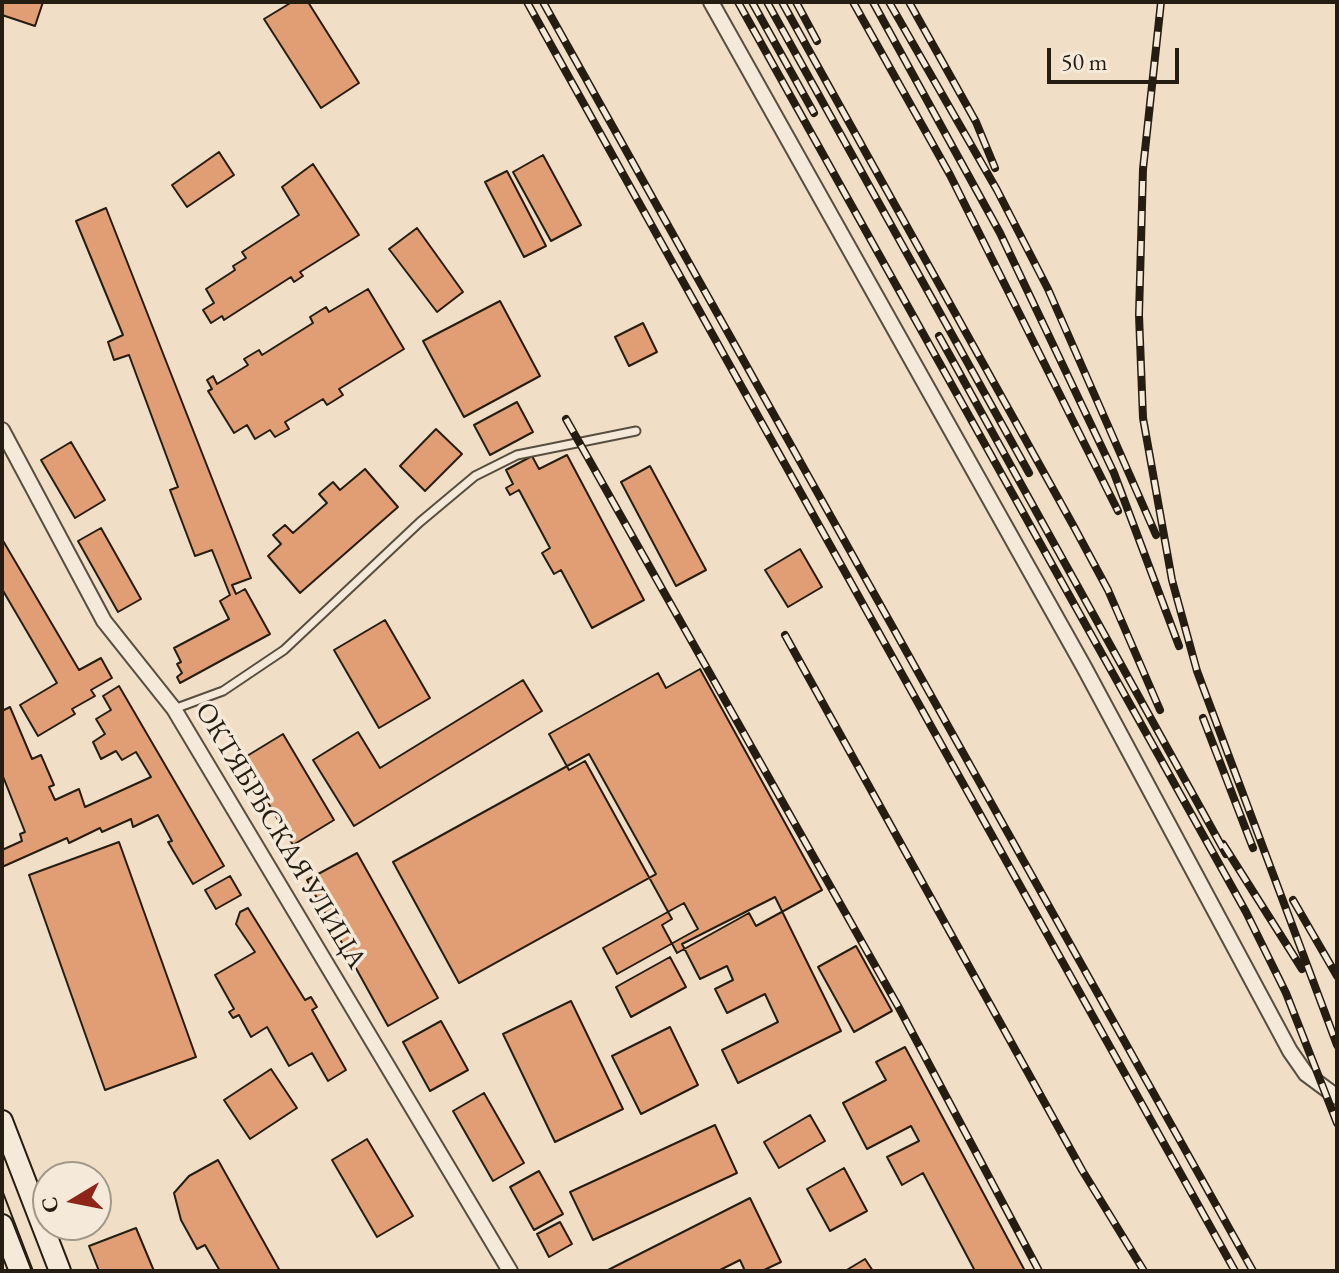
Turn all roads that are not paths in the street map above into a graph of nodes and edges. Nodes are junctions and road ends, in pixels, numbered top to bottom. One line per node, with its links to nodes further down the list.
1 (711, 2): 5 (street)
2 (2, 430): 4 (street, ОКТЯБРЬСКАЯ УЛИЦА)
3 (636, 431): 4 (lane)
4 (174, 709): 10 (street, ОКТЯБРЬСКАЯ УЛИЦА)
5 (1337, 1097)
6 (2, 1121): 9 (main road)
7 (2, 1225): 8 (main road)
8 (20, 1271)
9 (60, 1271)
10 (510, 1271)

